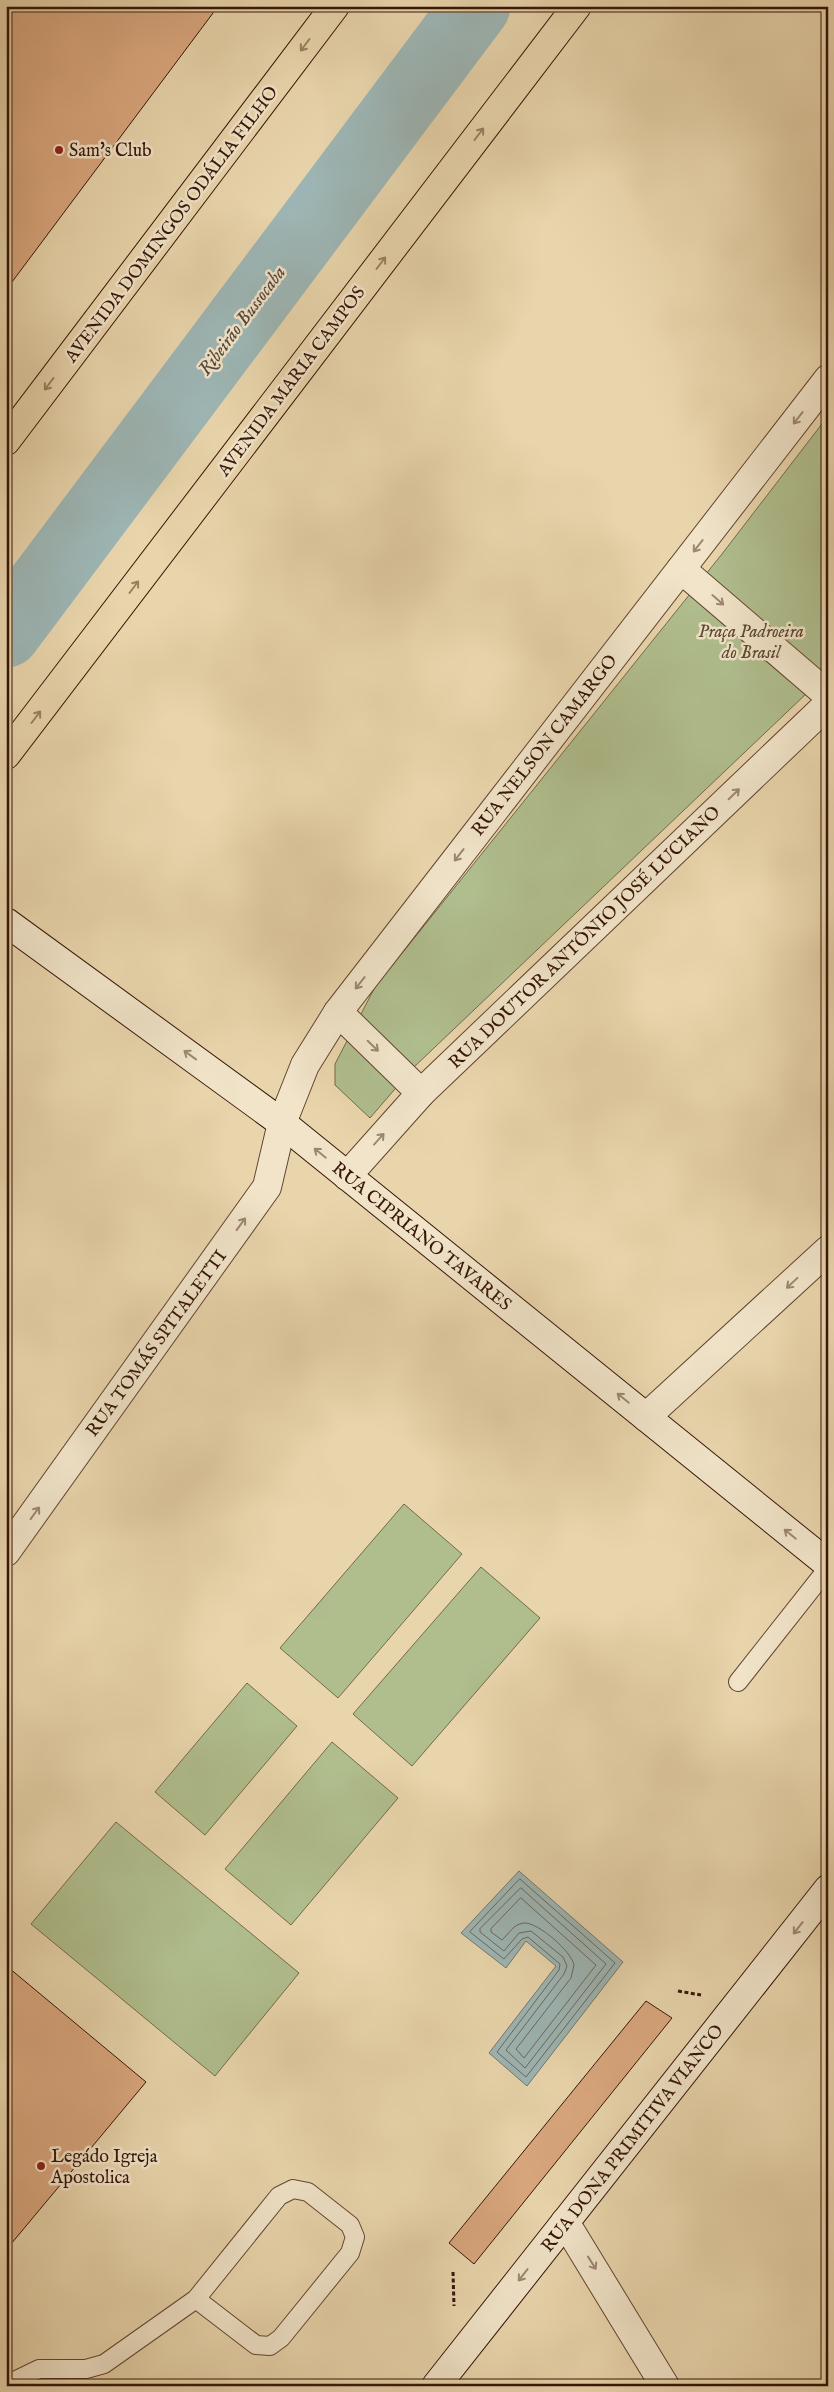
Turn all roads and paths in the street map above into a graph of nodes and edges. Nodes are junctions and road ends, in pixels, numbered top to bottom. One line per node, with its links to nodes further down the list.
1 (335, 6): 4 (main road, AVENIDA DOMINGOS ODÁLIA FILHO, one-way to 4)
2 (577, 6): 8 (main road, AVENIDA MARIA CAMPOS, one-way to 2)
3 (828, 379): 5 (street, RUA NELSON CAMARGO, one-way to 5)
4 (6, 442)
5 (681, 569): 6 (street, one-way to 6); 10 (street, RUA NELSON CAMARGO, one-way to 10)
6 (828, 694)
7 (828, 704): 11 (street, RUA DOUTOR ANTÔNIO JOSÉ LUCIANO, one-way to 7)
8 (6, 755)
9 (6, 922): 12 (street, RUA CIPRIANO TAVARES, one-way to 9)
10 (338, 1012): 11 (street, one-way to 11); 12 (street, RUA NELSON CAMARGO)
11 (421, 1093): 13 (street, RUA DOUTOR ANTÔNIO JOSÉ LUCIANO, one-way to 11)
12 (282, 1123): 13 (street, RUA CIPRIANO TAVARES, one-way to 12); 16 (street, RUA TOMÁS SPITALETTI, one-way to 12)
13 (347, 1176): 15 (street, RUA CIPRIANO TAVARES, one-way to 13)
14 (828, 1250): 15 (street, one-way to 15)
15 (646, 1417): 17 (street, RUA CIPRIANO TAVARES, one-way to 15)
16 (6, 1552)
17 (828, 1566): 18 (lane)
18 (738, 1682)
19 (828, 1890): 20 (street, RUA DONA PRIMITIVA VIANCO, one-way to 20)
20 (565, 2222): 23 (street, RUA DONA PRIMITIVA VIANCO, one-way to 23); 24 (street, one-way to 24)
21 (196, 2299): 21 (lane); 22 (lane)
22 (6, 2385)
23 (436, 2386)
24 (665, 2386)

